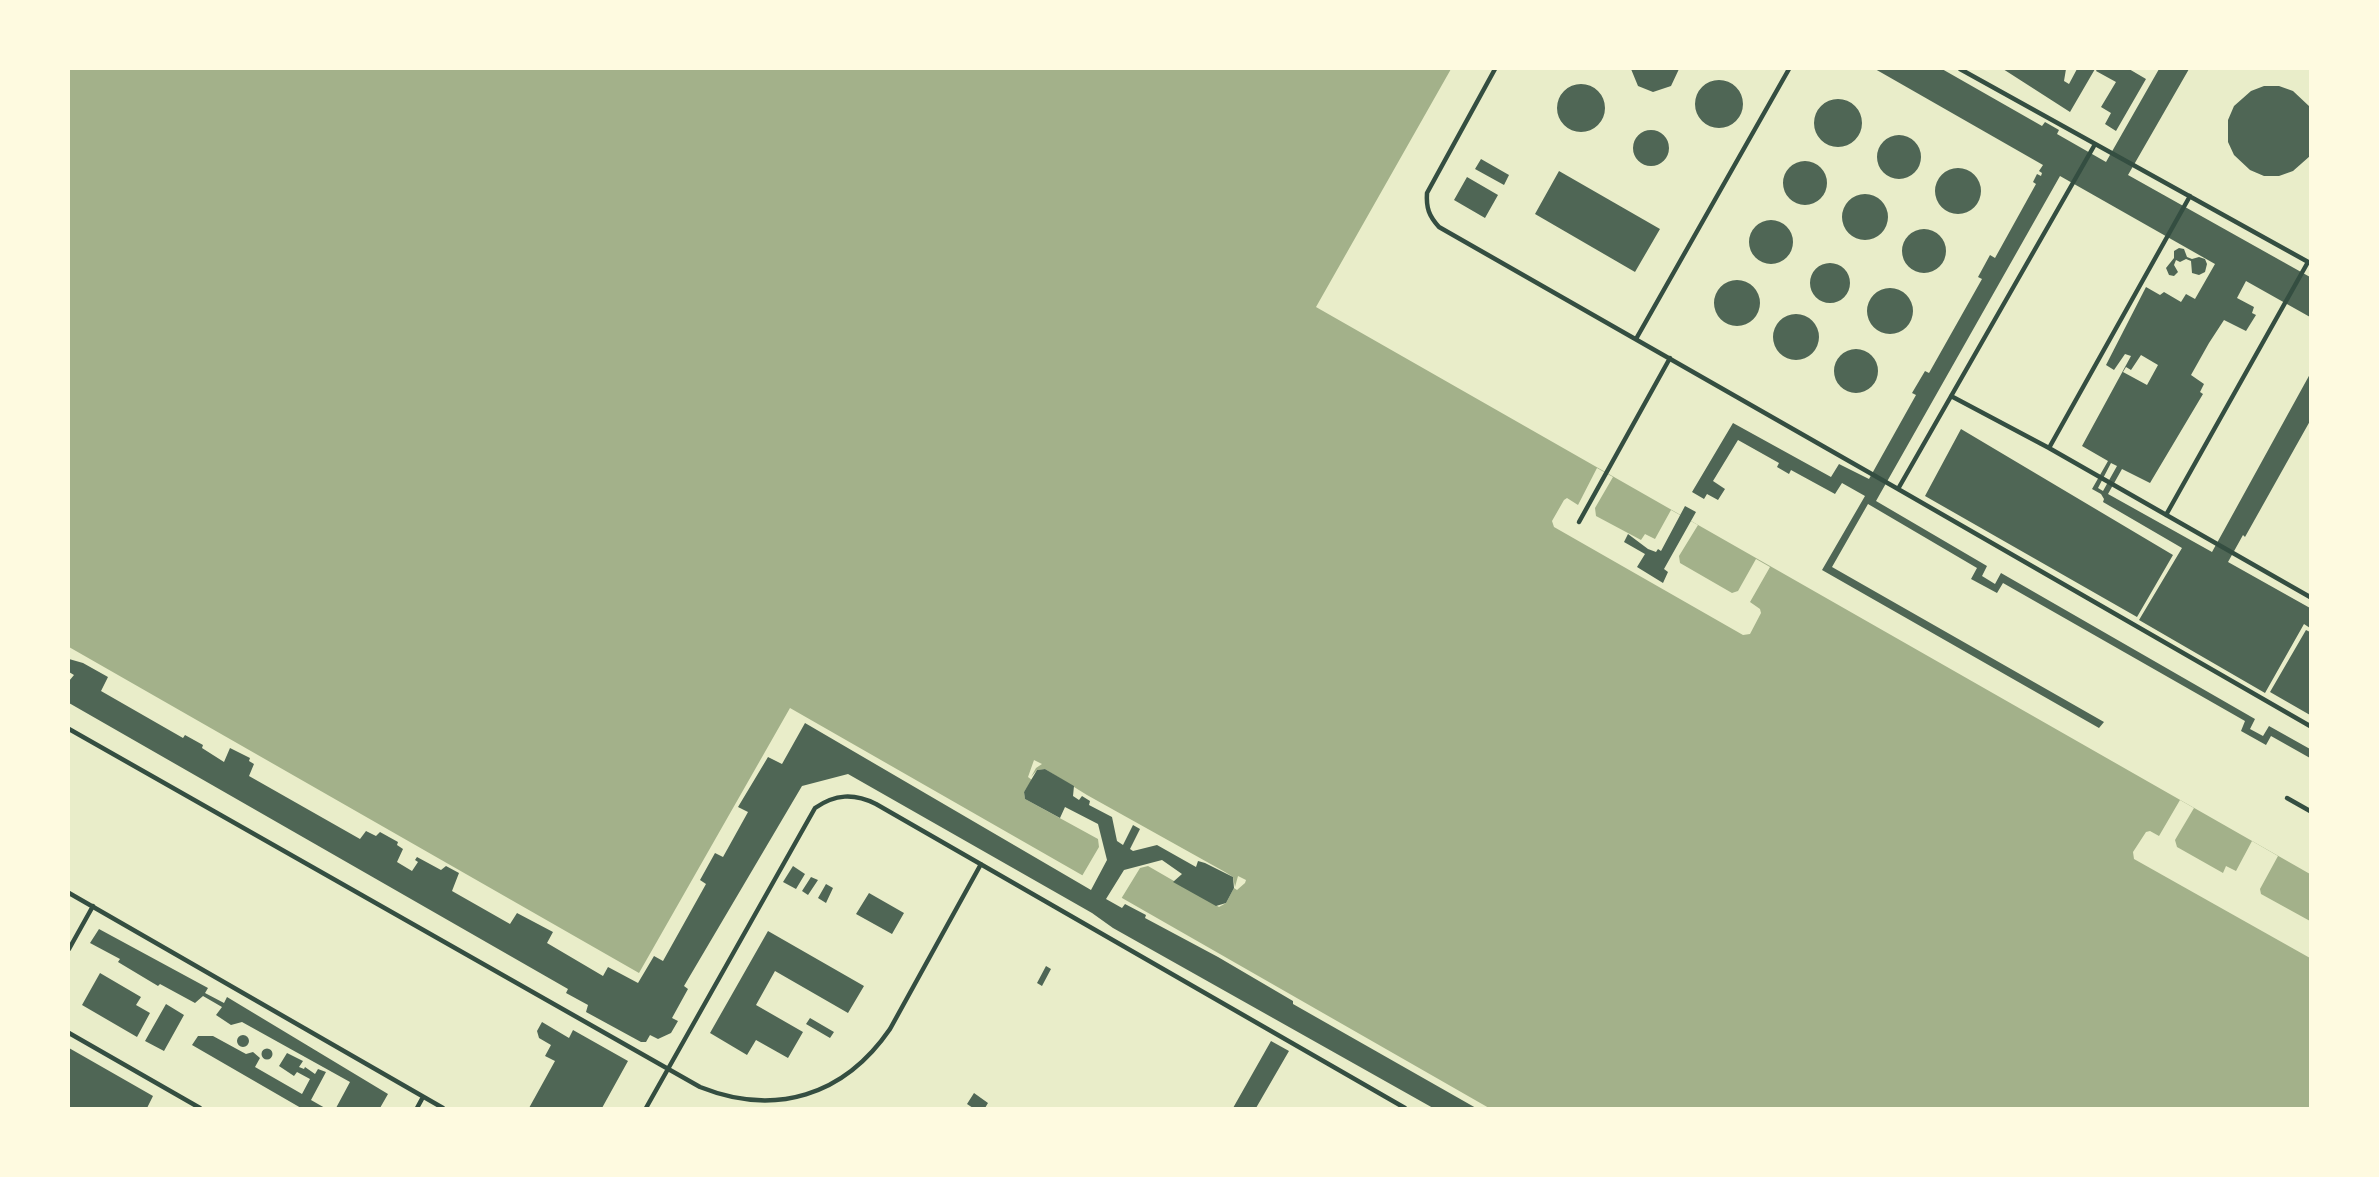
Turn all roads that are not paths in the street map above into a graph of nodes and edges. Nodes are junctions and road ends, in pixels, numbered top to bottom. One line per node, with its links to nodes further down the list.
1 (1495, 69): 7 (lane)
2 (1789, 69): 7 (lane)
3 (1960, 69): 4 (lane)
4 (2094, 146): 5 (lane); 9 (lane)
5 (2190, 196): 6 (lane); 10 (lane)
6 (2309, 263): 12 (lane)
7 (1636, 339): 8 (lane)
8 (1670, 358): 11 (lane); 13 (lane)
9 (1951, 396): 10 (lane); 11 (lane)
10 (2049, 448): 12 (lane)
11 (1898, 489): 15 (lane)
12 (2166, 516): 14 (lane)
13 (1579, 522)
14 (2310, 597)
15 (2310, 726)
16 (69, 729): 24 (lane)
17 (2287, 798): 18 (lane)
18 (2310, 811)
19 (981, 864): 24 (lane); 24 (lane); 30 (lane)
20 (69, 893): 21 (lane)
21 (93, 906): 22 (lane); 25 (lane)
22 (69, 949)
23 (69, 1034): 26 (lane)
24 (668, 1069): 29 (lane)
25 (423, 1097): 27 (lane); 28 (lane)
26 (200, 1108)
27 (417, 1108)
28 (443, 1108)
29 (646, 1108)
30 (1405, 1108)

